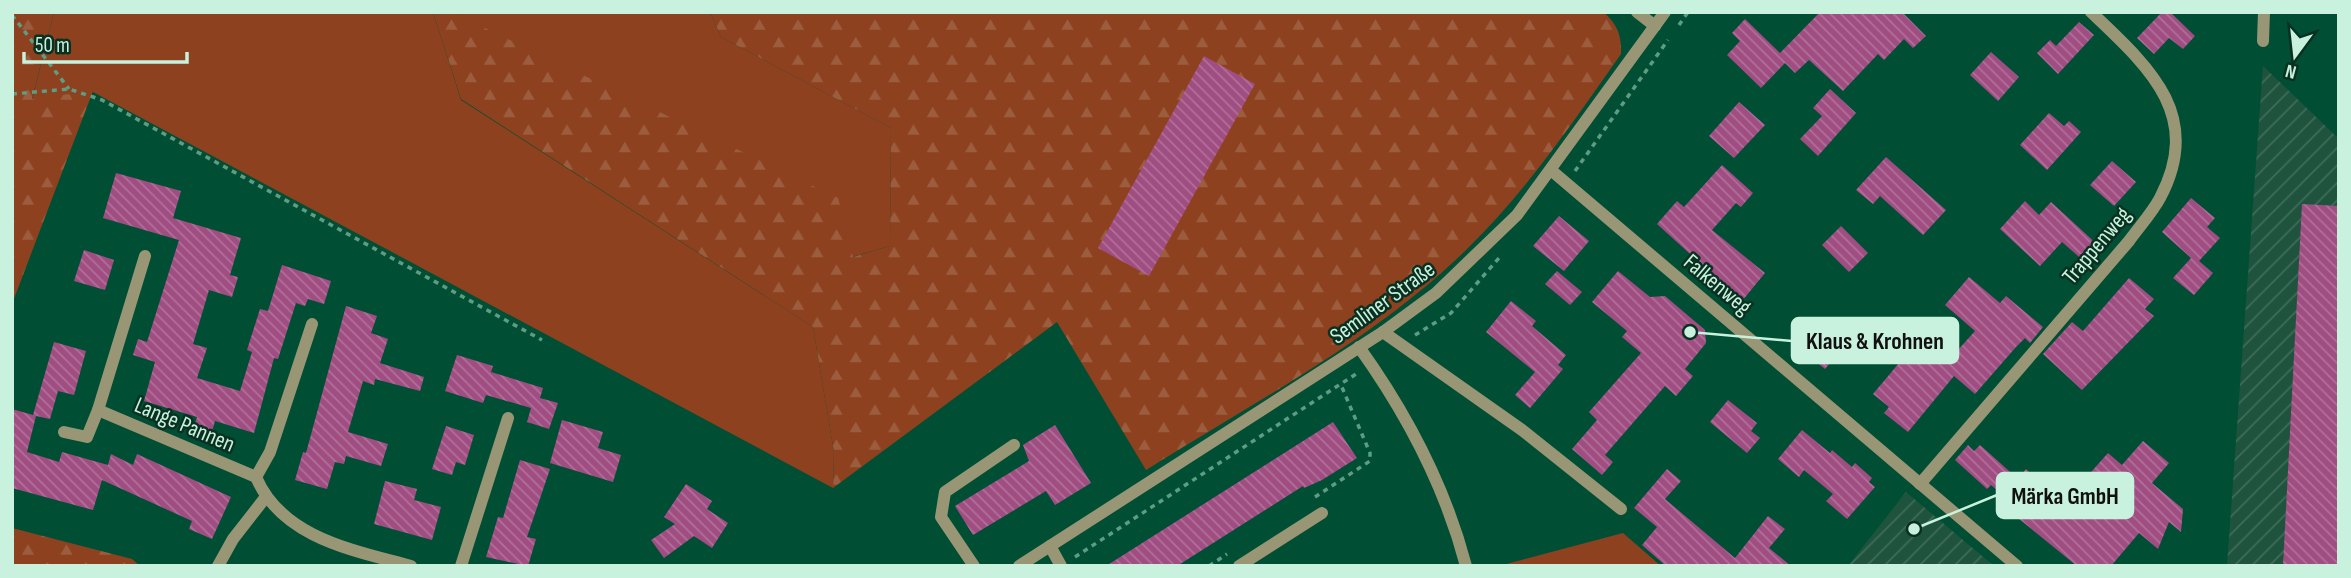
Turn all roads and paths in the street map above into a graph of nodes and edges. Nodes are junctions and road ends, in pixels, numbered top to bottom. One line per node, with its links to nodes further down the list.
1 (1637, 12): 6 (street)
2 (1665, 12): 6 (street, Semliner Straße)
3 (2091, 12): 22 (street, Trappenweg)
4 (2264, 12): 7 (street)
5 (12, 15): 8 (path)
6 (1655, 26): 10 (street, Semliner Straße)
7 (2263, 41)
8 (69, 89): 9 (path); 14 (path)
9 (12, 94)
10 (1552, 171): 13 (street, Semliner Straße); 22 (street, Falkenweg)
11 (145, 256): 17 (street, Lange Pannen)
12 (312, 324): 21 (street, Lange Pannen)
13 (1383, 332): 15 (street, Semliner Straße); 25 (street)
14 (542, 340)
15 (1359, 347): 27 (street, Semliner Straße); 37 (street)
16 (1341, 384): 24 (path)
17 (98, 410): 19 (street, Lange Pannen); 21 (street, Lange Pannen)
18 (508, 418): 31 (street)
19 (64, 432)
20 (1014, 445): 32 (street)
21 (256, 477): 23 (street, Lange Pannen)
22 (1920, 485): 38 (street, Falkenweg)
23 (265, 498): 29 (street); 30 (street, Lange Pannen)
24 (1312, 499)
25 (1621, 509)
26 (1322, 513): 36 (street)
27 (1050, 546): 33 (street, Semliner Straße); 34 (street)
28 (1232, 551): 35 (path)
29 (218, 566)
30 (411, 566)
31 (461, 566)
32 (974, 566)
33 (1019, 566)
34 (1061, 566)
35 (1209, 566)
36 (1239, 566)
37 (1466, 566)
38 (2017, 566)

